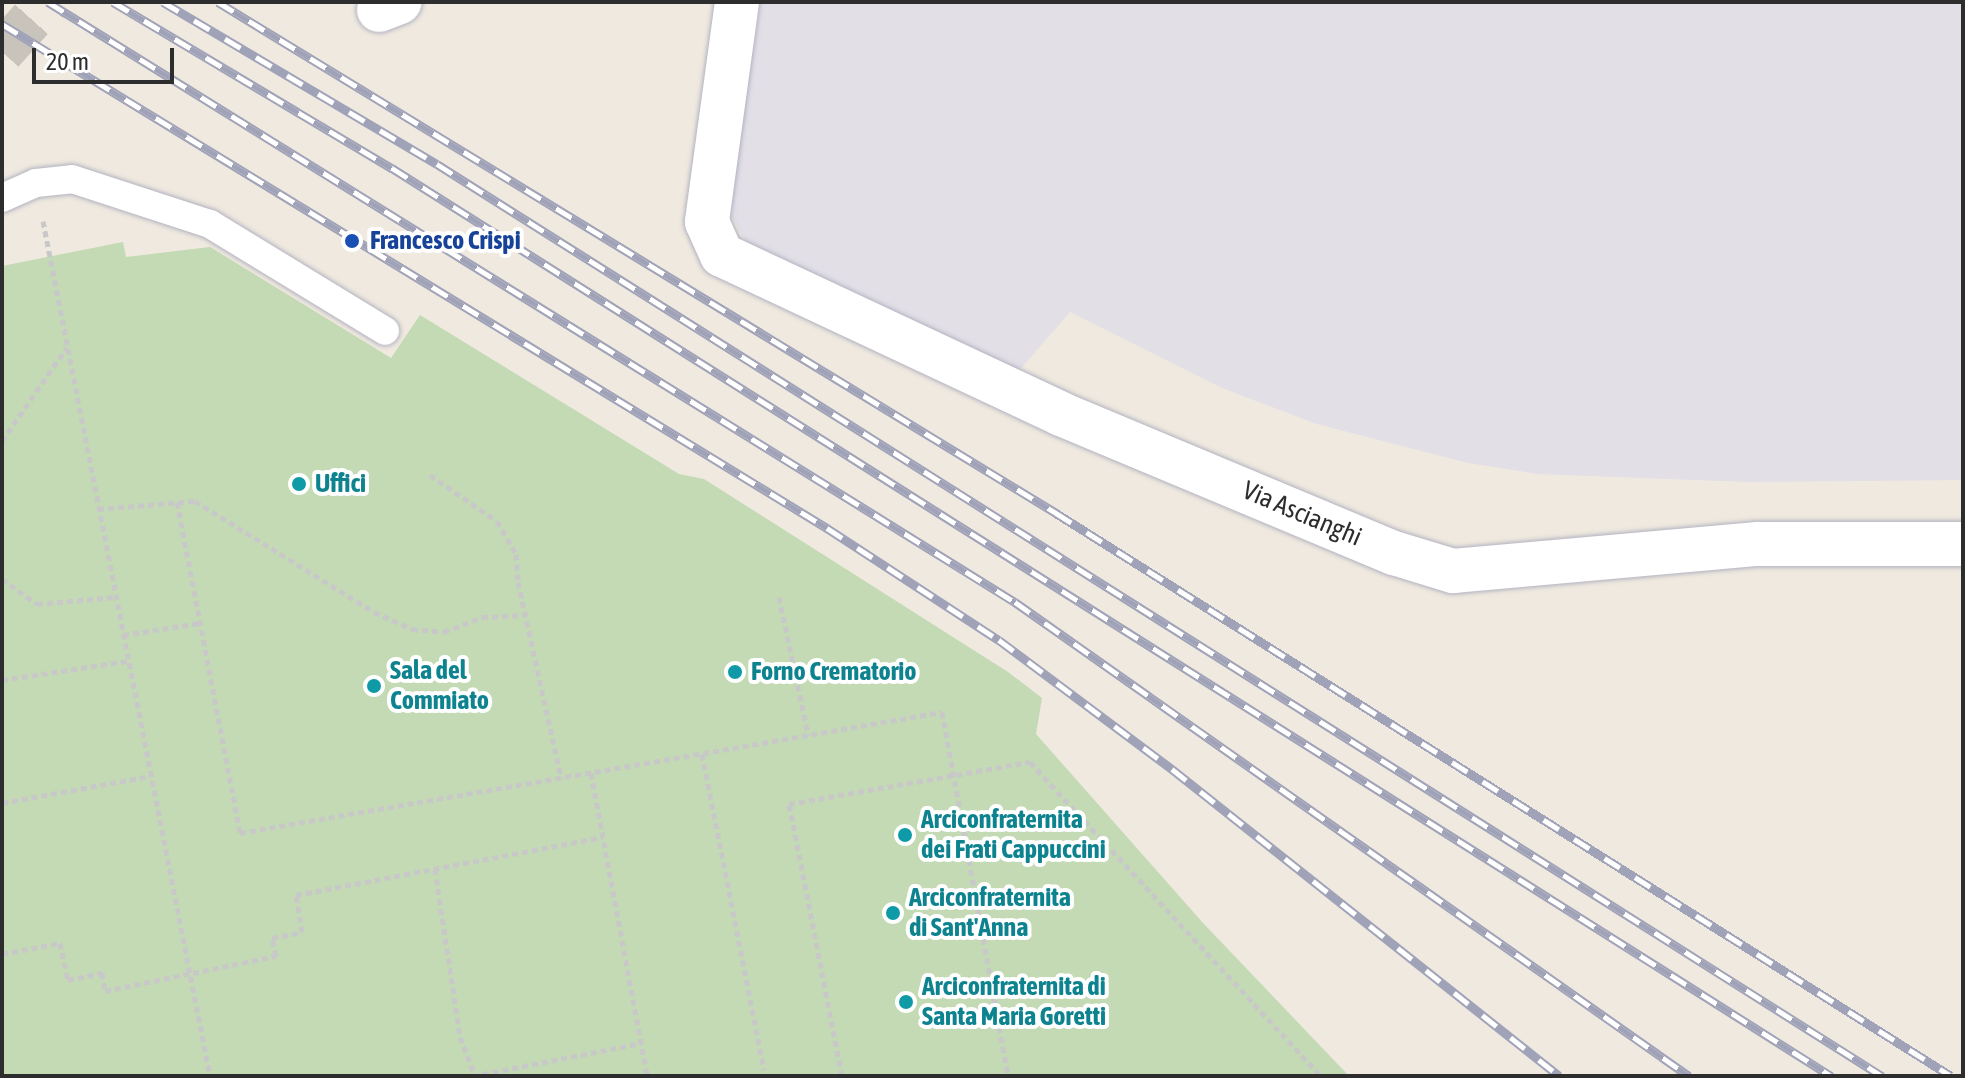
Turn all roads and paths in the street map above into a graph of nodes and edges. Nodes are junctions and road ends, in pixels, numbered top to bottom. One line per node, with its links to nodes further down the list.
1 (737, 2): 10 (street, Via Ascianghi)
2 (36, 183): 3 (lane); 4 (lane); 5 (path)
3 (2, 198)
4 (385, 331)
5 (67, 347): 6 (path); 9 (path)
6 (2, 441)
7 (430, 475): 14 (path)
8 (177, 502): 9 (path); 14 (path); 15 (path)
9 (98, 509): 12 (path)
10 (1963, 544)
11 (2, 579): 12 (path)
12 (116, 597): 16 (path)
13 (779, 597): 19 (path)
14 (524, 615): 24 (path)
15 (200, 623): 16 (path); 24 (path)
16 (123, 635): 17 (path)
17 (128, 661): 18 (path); 23 (path)
18 (2, 680)
19 (808, 735): 20 (path); 22 (path)
20 (702, 754): 21 (path); 31 (path)
21 (591, 773): 24 (path); 26 (path)
22 (953, 775): 35 (path); 36 (path); 37 (path)
23 (151, 776): 25 (path); 29 (path)
24 (561, 778)
25 (2, 803)
26 (603, 837): 27 (path); 30 (path)
27 (435, 869): 29 (path); 33 (path)
28 (2, 954): 29 (path)
29 (191, 974): 32 (path)
30 (641, 1043): 33 (path); 34 (path)
31 (764, 1070)
32 (210, 1076)
33 (474, 1076)
34 (647, 1076)
35 (842, 1076)
36 (1008, 1076)
37 (1321, 1076)

